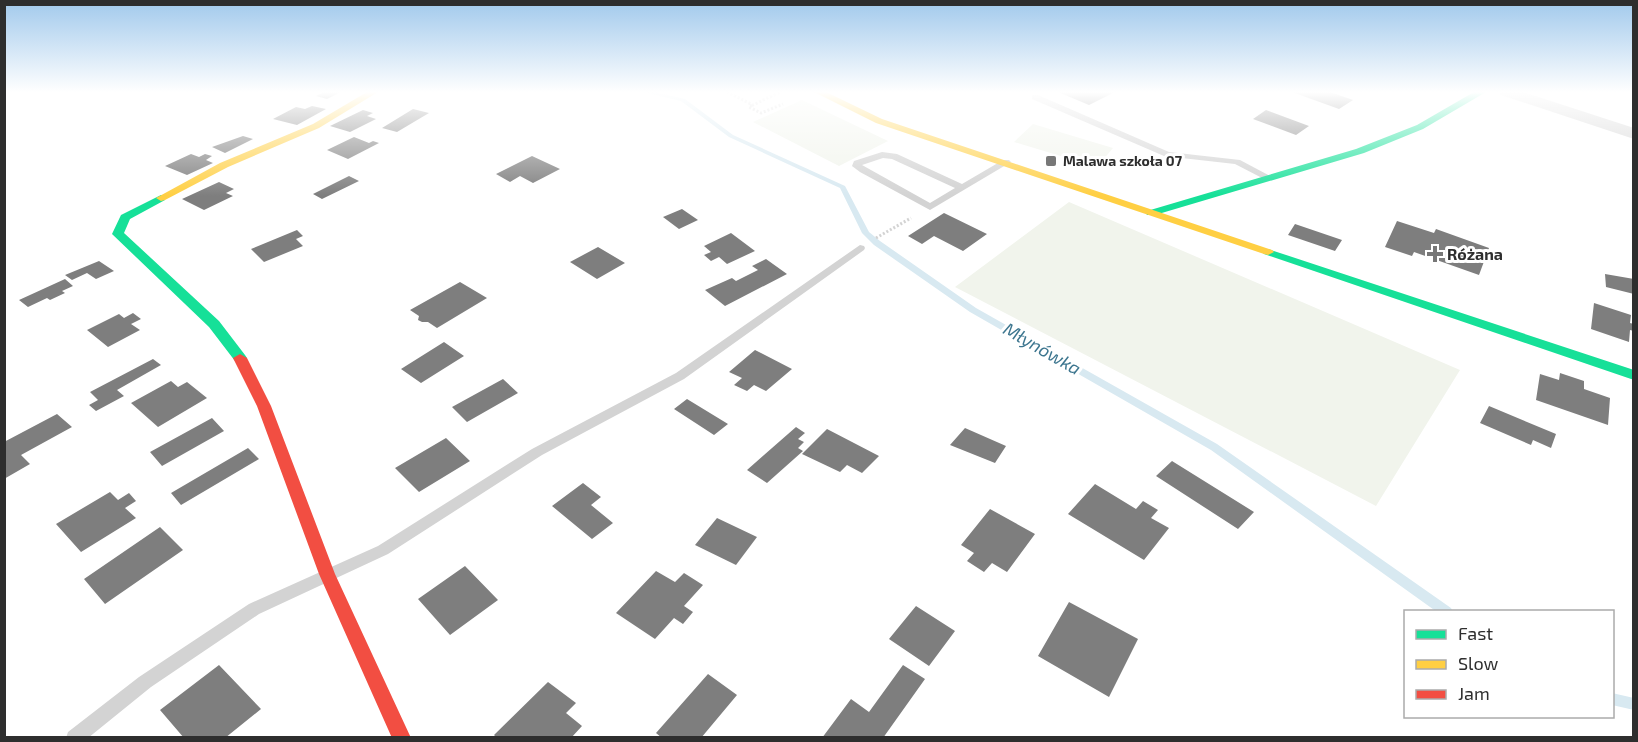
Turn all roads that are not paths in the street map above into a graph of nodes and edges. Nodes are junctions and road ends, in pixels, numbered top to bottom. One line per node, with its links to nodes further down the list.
1 (315, 127): 13 (street)
2 (896, 127): 7 (street)
3 (1104, 127): 8 (lane)
4 (1418, 127): 8 (street)
5 (1612, 127): 6 (street)
6 (1634, 134)
7 (1006, 162): 9 (lane); 10 (street)
8 (1269, 178): 10 (street)
9 (963, 188): 9 (lane)
10 (1151, 213): 12 (street)
11 (860, 248): 13 (lane)
12 (1634, 375)
13 (327, 574): 14 (lane); 15 (street)
14 (74, 738)
15 (402, 738)

